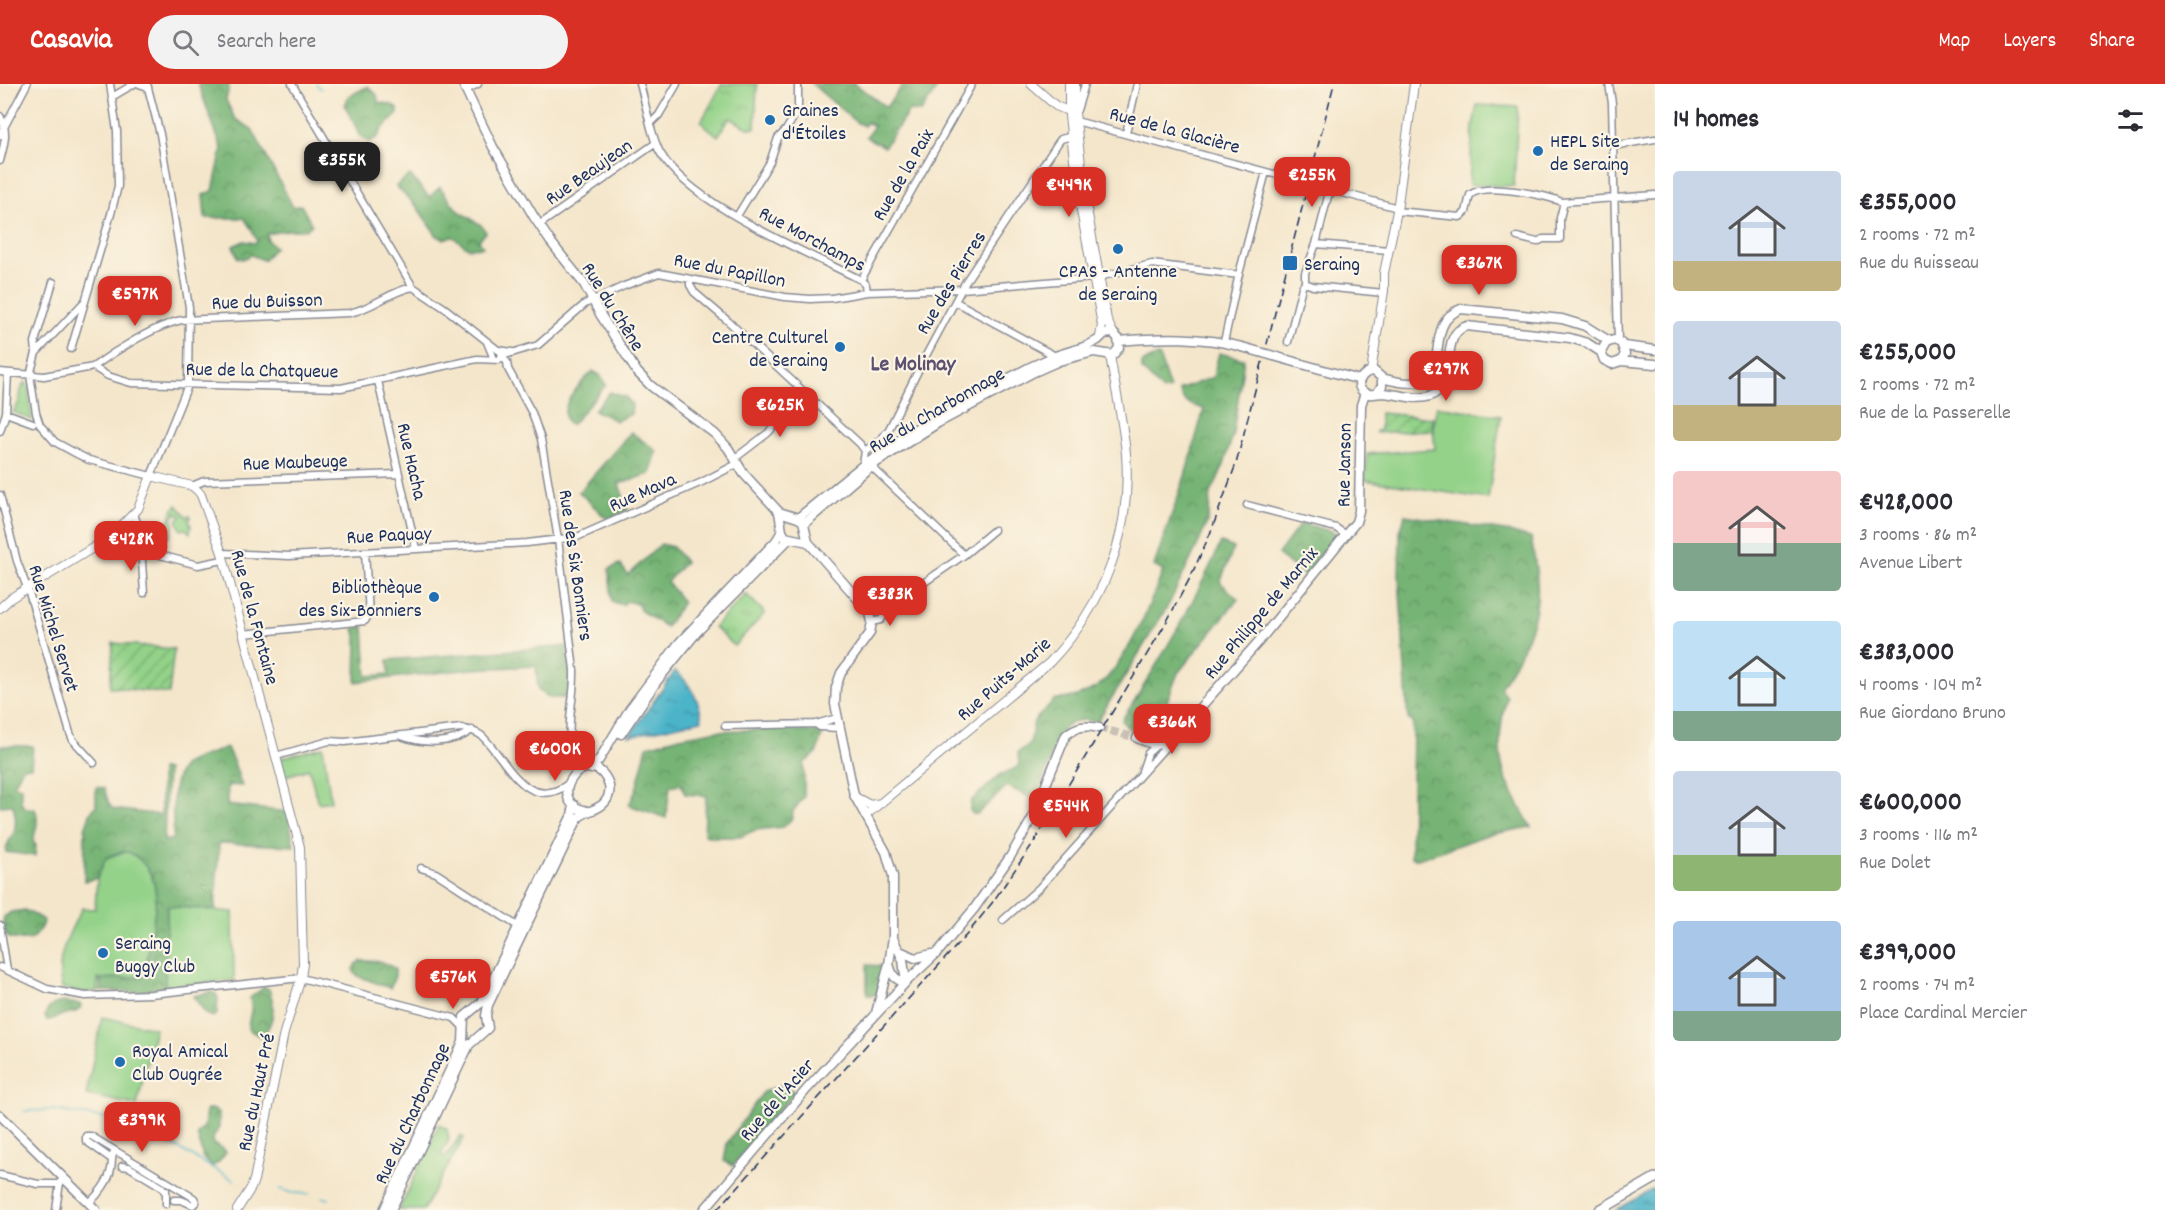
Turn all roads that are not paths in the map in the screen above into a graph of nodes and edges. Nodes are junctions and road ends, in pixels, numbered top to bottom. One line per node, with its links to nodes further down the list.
1 (27, 84): 24 (street)
2 (110, 84): 20 (street)
3 (134, 84): 20 (street)
4 (139, 84): 18 (street)
5 (292, 84): 51 (street)
6 (477, 84): 19 (street)
7 (640, 84): 23 (street, Rue Morchamps)
8 (677, 84): 23 (street)
9 (798, 84): 40 (street, Rue Morchamps)
10 (972, 84): 48 (street, Rue de la Paix)
11 (1031, 84): 21 (street)
12 (1069, 84): 21 (street)
13 (1075, 84): 21 (street)
14 (1084, 84): 21 (street)
15 (1137, 84): 25 (street)
16 (1414, 84): 39 (street)
17 (1609, 84): 30 (street)
18 (147, 86): 58 (street)
19 (464, 87): 41 (main road, Rue du Chêne)
20 (112, 98): 56 (street)
21 (1073, 115): 25 (street, Rue de la Glacière); 27 (street); 46 (street)
22 (0, 116): 24 (street)
23 (651, 123): 29 (street, Rue Morchamps)
24 (5, 124): 26 (street); 31 (street)
25 (1126, 133): 32 (street, Rue de la Glacière)
26 (0, 135)
27 (1072, 136): 46 (street); 52 (street, Rue des Pierres)
28 (1655, 138): 30 (street)
29 (656, 143): 40 (street, Rue Morchamps); 41 (street, Rue Beaujean)
30 (1613, 146): 37 (street)
31 (0, 161)
32 (1266, 172): 34 (street, Rue de la Glacière); 45 (street)
33 (1322, 180): 35 (street)
34 (1300, 181)
35 (1333, 190): 39 (street); 43 (street)
36 (1655, 195): 37 (street)
37 (1614, 199): 38 (street); 64 (street)
38 (1564, 202): 39 (street); 42 (street)
39 (1397, 210): 44 (street)
40 (737, 216): 48 (street, Rue Morchamps)
41 (539, 225): 55 (main road, Rue du Chêne)
42 (1517, 237)
43 (1316, 244): 44 (street); 50 (street)
44 (1389, 250): 54 (street)
45 (1239, 275): 46 (street, Rue du Papillon); 62 (street)
46 (1096, 278): 52 (street, Rue du Papillon); 59 (street); 60 (street)
47 (690, 280): 53 (street, Rue du Papillon); 55 (street, Rue du Papillon); 85 (street)
48 (861, 280): 53 (street, Rue Morchamps)
49 (53, 282): 69 (street)
50 (1305, 283): 54 (street); 63 (street)
51 (413, 287): 58 (street, Rue du Buisson); 70 (street)
52 (962, 289): 53 (street, Rue du Papillon); 57 (street, Rue des Pierres)
53 (867, 292)
54 (1384, 293): 76 (street)
55 (593, 301): 70 (street, Rue de la Chatqueue); 92 (main road, Rue du Chêne)
56 (84, 302): 65 (street); 69 (street)
57 (956, 302): 71 (street); 91 (street, Rue des Pierres)
58 (189, 320): 75 (street, Rue du Buisson); 83 (street)
59 (1113, 333): 60 (main road, Rue du Charbonnage); 61 (main road)
60 (1099, 339): 67 (main road); 71 (main road, Rue du Charbonnage)
61 (1120, 341): 62 (main road); 72 (main road)
62 (1224, 342): 81 (main road, bridge)
63 (1288, 342)
64 (1617, 343): 66 (main road); 68 (main road); 73 (main road); 80 (main road)
65 (72, 349)
66 (1655, 350)
67 (1100, 352): 72 (main road); 93 (main road, Rue du Charbonnage)
68 (1601, 352): 73 (main road); 87 (main road)
69 (36, 353): 79 (street)
70 (497, 355): 82 (street, Rue de la Chatqueue); 105 (street, Rue des Six Bonniers)
71 (1055, 356): 93 (main road, Rue du Charbonnage)
72 (1110, 356): 140 (street, Rue Puits-Marie)
73 (1621, 361): 74 (main road)
74 (1655, 364)
75 (93, 367): 79 (street); 83 (street, Rue de la Chatqueue)
76 (1371, 371): 80 (main road); 81 (main road)
77 (0, 372): 78 (street)
78 (8, 373): 79 (street); 84 (street)
79 (30, 375): 95 (street)
80 (1382, 378): 87 (main road)
81 (1360, 380): 86 (main road, Rue Janson)
82 (378, 381): 83 (street, Rue de la Chatqueue); 94 (street, Rue Hacha)
83 (188, 385): 95 (street)
84 (3, 388): 88 (street)
85 (805, 393): 91 (street); 92 (street, Rue Mava)
86 (1365, 393): 87 (main road); 104 (main road, Rue Janson)
87 (1377, 393)
88 (6, 413): 89 (street); 90 (street)
89 (33, 423)
90 (0, 431)
91 (865, 451): 93 (street)
92 (735, 462): 99 (main road, Rue du Chêne); 105 (street, Rue Mava)
93 (867, 465): 101 (main road, Rue du Charbonnage); 111 (street)
94 (399, 474): 96 (street, Rue Maubeuge); 108 (street, Rue Hacha)
95 (151, 476): 96 (street); 100 (street)
96 (192, 486): 112 (street, Rue de la Fontaine)
97 (0, 495): 113 (street, Rue Michel Servet)
98 (1247, 505): 104 (street)
99 (779, 512): 101 (main road, Rue du Chêne); 102 (main road)
100 (134, 514): 109 (street); 113 (street)
101 (799, 522): 102 (main road); 106 (main road); 107 (main road)
102 (782, 528): 106 (main road); 132 (main road)
103 (994, 530): 111 (street)
104 (1347, 535): 128 (main road, Rue Philippe de Marnix)
105 (558, 538): 108 (street, Rue Paquay); 133 (street, Rue des Six Bonniers)
106 (792, 539): 107 (main road); 135 (main road)
107 (808, 542): 117 (main road)
108 (416, 549): 110 (street, Rue Paquay)
109 (141, 550): 112 (street, Rue Paquay); 114 (street)
110 (365, 552): 112 (street, Rue Paquay); 119 (street)
111 (964, 555): 115 (street)
112 (222, 557): 119 (street, Rue de la Fontaine)
113 (26, 589): 116 (street); 131 (street, Rue Michel Servet)
114 (144, 593)
115 (890, 606): 117 (street); 118 (street)
116 (0, 608)
117 (866, 608): 118 (main road)
118 (872, 622): 120 (main road)
119 (243, 634): 130 (street, Rue de la Fontaine)
120 (837, 718): 121 (street); 123 (main road)
121 (816, 724): 122 (street); 123 (street)
122 (725, 726)
123 (839, 728): 138 (main road)
124 (1099, 728): 149 (main road, Rue de l'Acier)
125 (472, 730): 126 (street); 126 (street); 137 (street)
126 (401, 736): 130 (street)
127 (1140, 739): 128 (main road); 129 (street)
128 (1158, 749): 129 (street); 134 (street)
129 (1148, 755): 134 (street)
130 (276, 756): 152 (street, Rue de la Fontaine)
131 (94, 763)
132 (591, 769): 133 (main road); 135 (main road)
133 (580, 770): 136 (main road)
134 (1142, 772): 144 (street)
135 (602, 773): 141 (main road, Rue du Charbonnage)
136 (568, 784): 137 (street); 139 (main road)
137 (557, 792): 139 (street)
138 (855, 797): 140 (street); 142 (main road)
139 (571, 801): 141 (main road); 146 (main road)
140 (883, 803): 142 (street, Rue Puits-Marie)
141 (587, 811): 157 (main road, Rue du Charbonnage)
142 (865, 816): 147 (main road)
143 (421, 868): 146 (street)
144 (1003, 920)
145 (0, 925): 151 (street)
146 (519, 927): 154 (main road)
147 (893, 937): 148 (main road); 150 (main road)
148 (900, 951): 149 (main road); 153 (main road)
149 (938, 952): 153 (main road, Rue de l'Acier)
150 (889, 964): 153 (main road); 155 (main road)
151 (3, 968): 152 (street)
152 (301, 978): 158 (street); 177 (street, Rue du Haut Pré)
153 (906, 982): 155 (main road, Rue de l'Acier)
154 (474, 1011): 156 (main road); 157 (main road)
155 (876, 1013): 180 (main road, Rue de l'Acier)
156 (466, 1015): 158 (street); 159 (main road, Rue du Charbonnage)
157 (486, 1016): 160 (main road, Rue du Charbonnage)
158 (454, 1018): 159 (street)
159 (463, 1028): 160 (main road, Rue du Charbonnage); 178 (main road, Rue du Charbonnage)
160 (479, 1036): 179 (main road, Rue du Charbonnage)
161 (0, 1115): 169 (main road)
162 (115, 1150): 163 (street); 163 (street); 164 (street)
163 (110, 1158): 166 (street)
164 (126, 1158): 165 (street); 170 (street)
165 (122, 1166): 166 (street); 172 (street)
166 (111, 1172): 174 (street)
167 (0, 1175): 169 (street)
168 (1655, 1178): 181 (main road)
169 (61, 1180): 174 (main road); 176 (street)
170 (170, 1184): 171 (street); 172 (street)
171 (181, 1190): 173 (street); 173 (street)
172 (165, 1192): 175 (street)
173 (174, 1200): 175 (street)
174 (93, 1207)
175 (164, 1207)
176 (56, 1210)
177 (237, 1210)
178 (384, 1210)
179 (391, 1210)
180 (704, 1210)
181 (1600, 1210)

